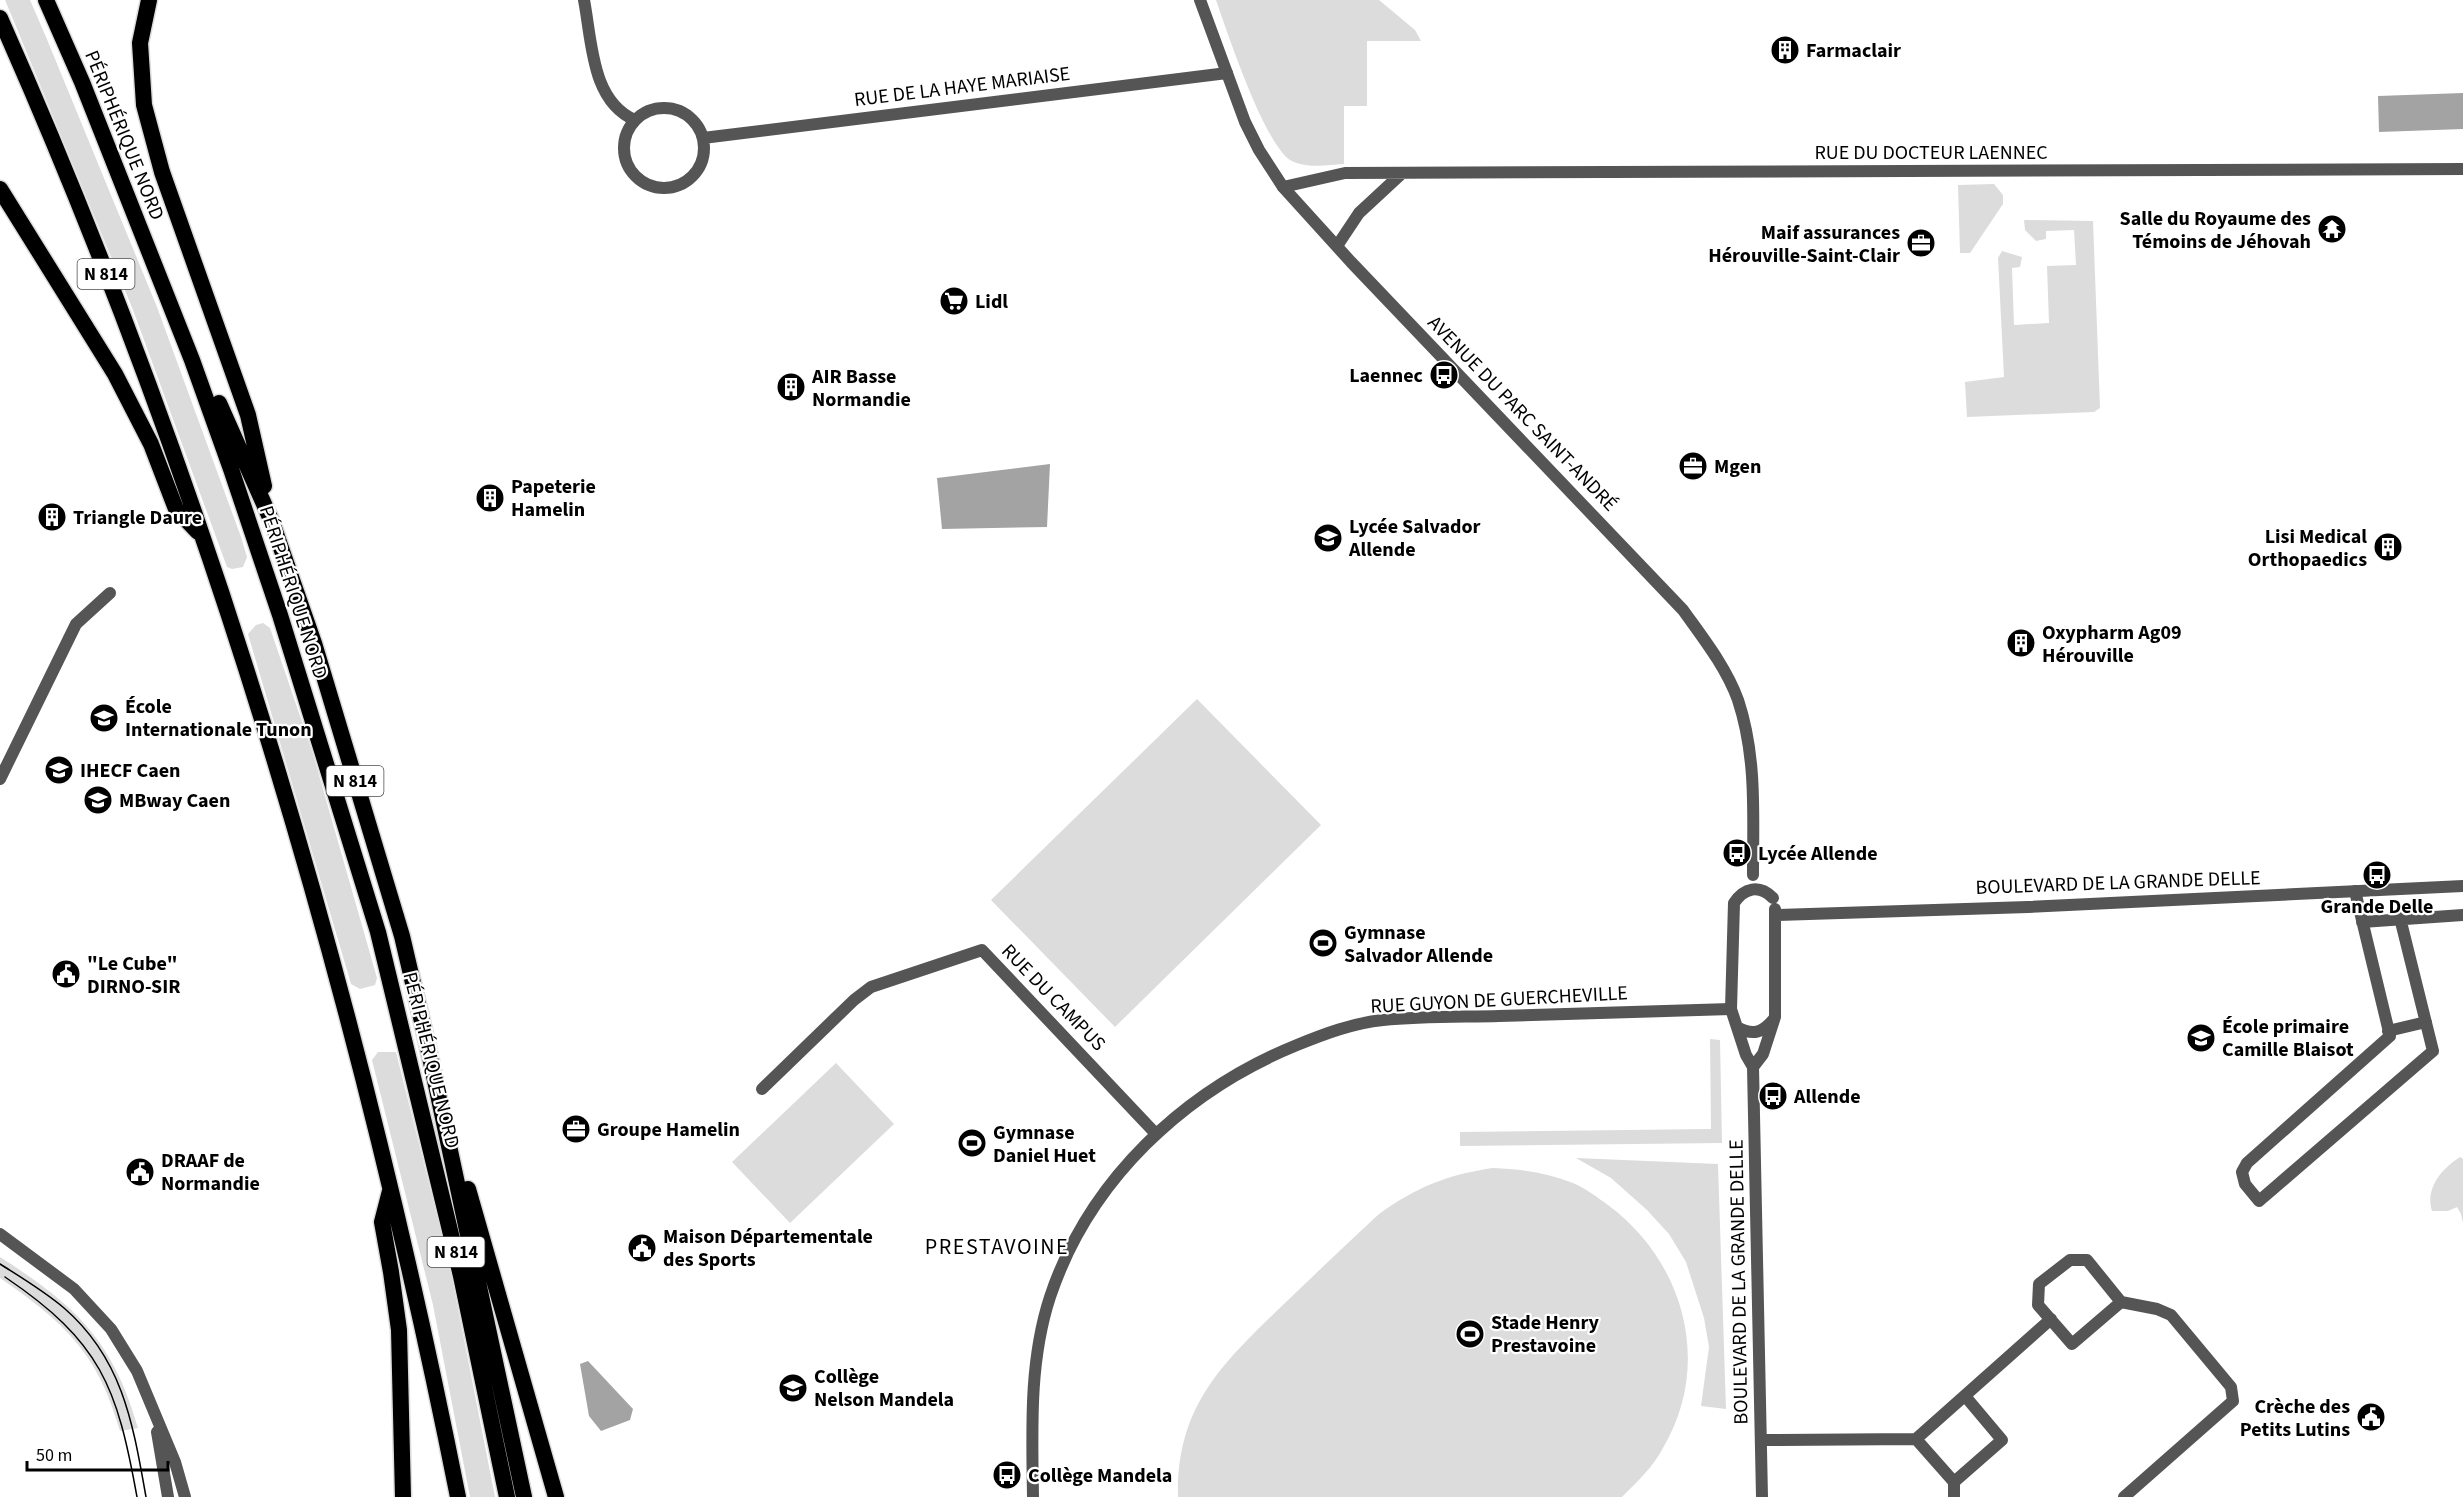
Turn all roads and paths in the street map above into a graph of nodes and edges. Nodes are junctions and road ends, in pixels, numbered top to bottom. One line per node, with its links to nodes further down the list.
1 (46, 0): 13 (highway, PÉRIPHÉRIQUE NORD / N 814)
2 (149, 0): 15 (highway, N 814)
3 (584, 0): 7 (street)
4 (1200, 0): 6 (street, AVENUE DU PARC SAINT-ANDRÉ)
5 (0, 18): 16 (highway, N 814)
6 (1227, 73): 8 (street, RUE DE LA HAYE MARIAISE); 11 (street, AVENUE DU PARC SAINT-ANDRÉ)
7 (635, 120): 8 (street); 8 (street)
8 (703, 138)
9 (2463, 169): 10 (street, RUE DU DOCTEUR LAENNEC)
10 (1400, 175): 11 (street, RUE DU DOCTEUR LAENNEC); 14 (street)
11 (1283, 187): 14 (street, AVENUE DU PARC SAINT-ANDRÉ)
12 (0, 189): 16 (highway, N 814)
13 (142, 233): 15 (highway, N 814); 50 (highway, PÉRIPHÉRIQUE NORD / N 814)
14 (1337, 246): 19 (street, AVENUE DU PARC SAINT-ANDRÉ)
15 (272, 522): 33 (highway, N 814)
16 (201, 535): 37 (highway, N 814)
17 (110, 593): 18 (street)
18 (0, 779)
19 (1753, 874): 22 (street); 23 (street)
20 (2463, 885): 21 (street, BOULEVARD DE LA GRANDE DELLE)
21 (2355, 891): 24 (street, BOULEVARD DE LA GRANDE DELLE); 27 (street)
22 (1773, 898): 23 (street); 24 (street, BOULEVARD DE LA GRANDE DELLE)
23 (1734, 903): 28 (street, BOULEVARD DE LA GRANDE DELLE)
24 (1775, 915): 29 (street, BOULEVARD DE LA GRANDE DELLE)
25 (2463, 915): 26 (street)
26 (2400, 918): 27 (street); 30 (street)
27 (2362, 922): 32 (street)
28 (1731, 1009): 31 (street, BOULEVARD DE LA GRANDE DELLE); 36 (street, RUE GUYON DE GUERCHEVILLE)
29 (1775, 1017): 31 (street); 34 (street, BOULEVARD DE LA GRANDE DELLE)
30 (2426, 1022): 32 (street); 32 (street)
31 (1737, 1026): 34 (street, BOULEVARD DE LA GRANDE DELLE)
32 (2388, 1031)
33 (427, 1043): 51 (highway, N 814); 52 (highway, N 814)
34 (1753, 1067): 44 (street, BOULEVARD DE LA GRANDE DELLE)
35 (762, 1089): 36 (street, RUE DU CAMPUS)
36 (1156, 1134): 53 (street, RUE GUYON DE GUERCHEVILLE)
37 (391, 1187): 48 (highway, N 814); 49 (highway, N 814)
38 (0, 1234): 42 (street)
39 (2121, 1302): 40 (street); 40 (street); 56 (street)
40 (2051, 1319): 41 (street)
41 (1965, 1396): 43 (street); 45 (street)
42 (155, 1416): 46 (street); 47 (street)
43 (1916, 1439): 44 (street); 45 (street)
44 (1761, 1440): 54 (street, BOULEVARD DE LA GRANDE DELLE)
45 (1954, 1482): 55 (street)
46 (168, 1497)
47 (184, 1497)
48 (403, 1497)
49 (458, 1497)
50 (507, 1497)
51 (524, 1497)
52 (556, 1497)
53 (1033, 1497)
54 (1762, 1497)
55 (1954, 1497)
56 (2124, 1497)

